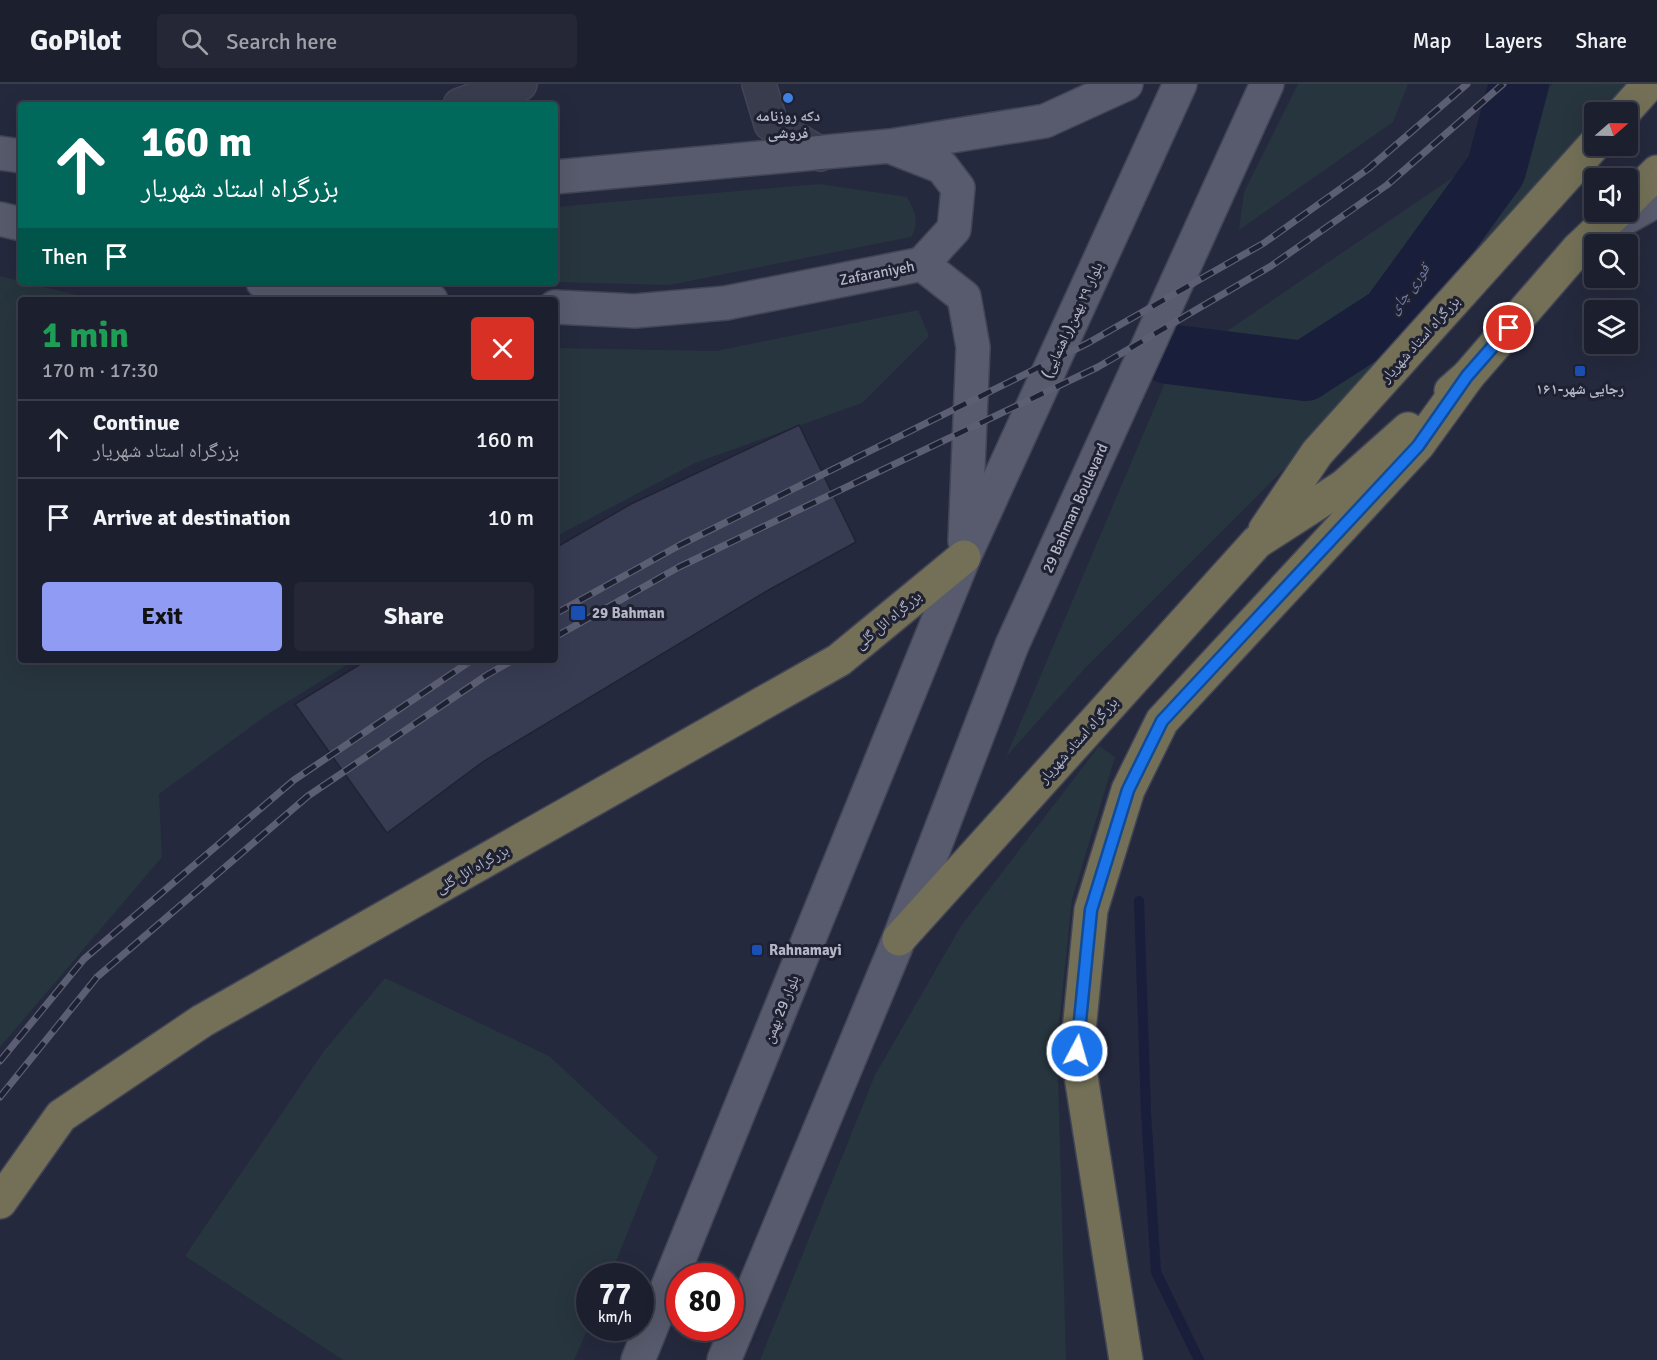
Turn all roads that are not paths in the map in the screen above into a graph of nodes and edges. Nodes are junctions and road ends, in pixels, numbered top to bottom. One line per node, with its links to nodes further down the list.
1 (520, 84): 7 (street)
2 (759, 84): 11 (street)
3 (1126, 84): 9 (main road)
4 (1180, 84): 30 (main road, بلوار ٢٩ بهمن(راهنمایی))
5 (1267, 84): 31 (main road, 29 Bahman Boulevard)
6 (1649, 84): 8 (highway)
7 (469, 102)
8 (1633, 102)
9 (890, 146): 11 (main road); 24 (main road)
10 (0, 153): 12 (main road)
11 (820, 153): 15 (main road)
12 (18, 156)
13 (1584, 156): 29 (highway, بزرگراه استاد شهریار)
14 (1657, 172): 16 (highway)
15 (558, 177)
16 (1638, 191)
17 (1657, 200): 22 (main road)
18 (0, 219): 20 (main road)
19 (1607, 222): 21 (highway, بزرگراه استاد شهریار)
20 (18, 223)
21 (1594, 234)
22 (1596, 234)
23 (1584, 245): 28 (highway, بزرگراه استاد شهریار)
24 (922, 264): 27 (main road, Zafaraniyeh); 30 (main road, Zafaraniyeh)
25 (282, 285): 26 (main road)
26 (372, 297)
27 (558, 307)
28 (1467, 376): 29 (highway, بزرگراه استاد شهریار); 35 (highway)
29 (1257, 542): 31 (highway, بزرگراه استاد شهریار)
30 (964, 557): 32 (highway, بزرگراه ائل گلی); 33 (main road, بلوار 29 بهمن)
31 (898, 939): 34 (main road)
32 (0, 1202)
33 (638, 1360)
34 (724, 1360)
35 (1126, 1360)

